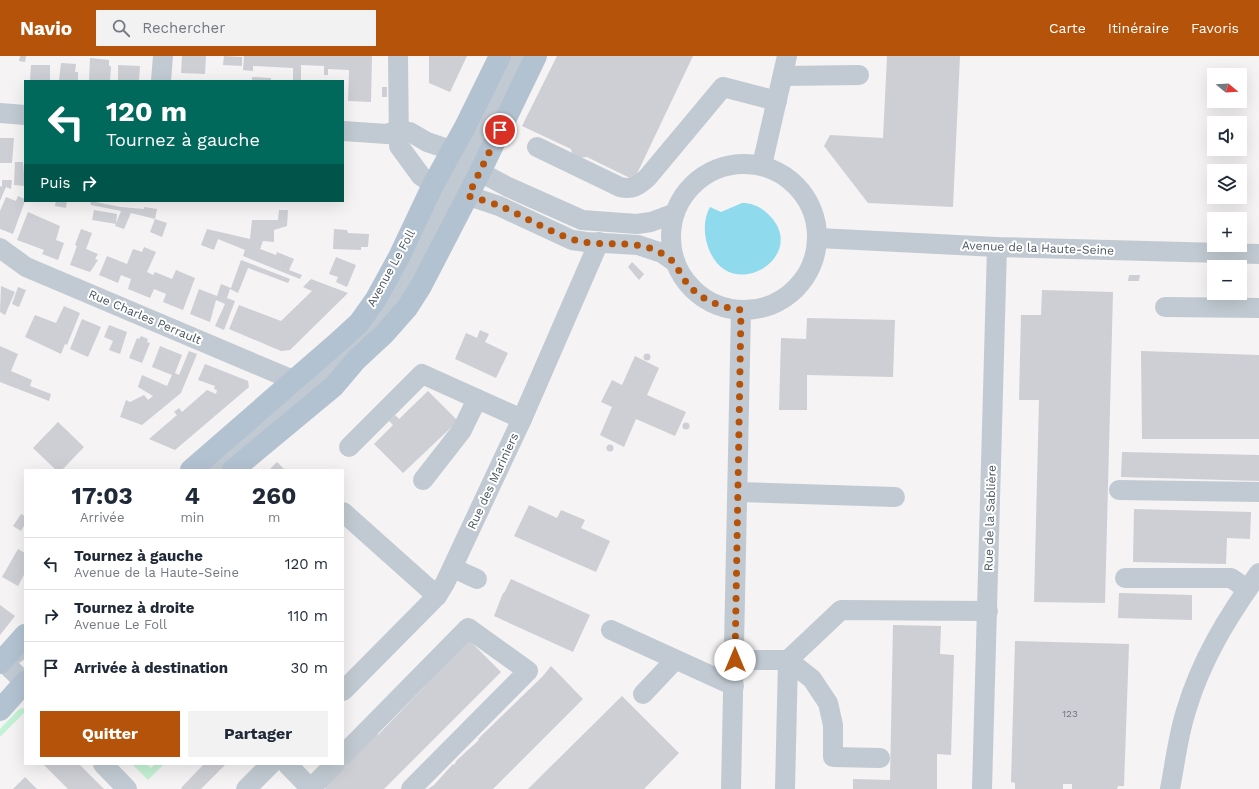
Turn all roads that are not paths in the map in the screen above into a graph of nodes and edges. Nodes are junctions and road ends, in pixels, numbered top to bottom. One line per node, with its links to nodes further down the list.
1 (163, 56): 9 (street)
2 (398, 56): 13 (street)
3 (500, 56): 16 (main road, Avenue Le Foll)
4 (520, 56): 16 (street, Avenue Le Foll)
5 (536, 56): 16 (main road, Avenue Le Foll)
6 (787, 56): 8 (street)
7 (859, 75): 8 (street)
8 (783, 76): 10 (street)
9 (161, 80)
10 (777, 102): 15 (street); 17 (street)
11 (0, 113): 12 (street)
12 (24, 115)
13 (398, 130): 14 (street); 16 (street); 18 (street)
14 (344, 131)
15 (537, 147)
16 (466, 163): 18 (main road, Avenue Le Foll); 18 (main road, Avenue Le Foll); 19 (street)
17 (762, 165): 19 (street); 20 (street)
18 (451, 190): 21 (street); 29 (main road, Avenue Le Foll); 34 (street, Avenue Le Foll); 35 (main road, Avenue Le Foll)
19 (675, 213): 25 (street)
20 (818, 238): 22 (street, Avenue de la Haute-Seine); 28 (street)
21 (598, 242): 25 (street); 31 (street, Rue des Mariniers)
22 (997, 247): 24 (street, Avenue de la Haute-Seine); 47 (street, Rue de la Sablière)
23 (0, 248): 29 (street, Rue Charles Perrault)
24 (1259, 254)
25 (675, 262): 28 (street)
26 (1166, 308): 27 (street)
27 (1259, 308)
28 (741, 310): 38 (street)
29 (293, 380): 33 (main road, Avenue Le Foll)
30 (476, 400): 31 (street); 32 (street); 36 (street)
31 (522, 419): 42 (street, Rue des Mariniers)
32 (349, 447)
33 (191, 469)
34 (211, 469)
35 (234, 469)
36 (423, 480)
37 (1119, 490): 39 (street)
38 (738, 492): 40 (street); 52 (street)
39 (1259, 492)
40 (895, 497)
41 (344, 513): 46 (street)
42 (453, 568): 44 (street); 46 (street, Rue des Mariniers)
43 (1125, 578): 45 (street)
44 (476, 579)
45 (1256, 579): 74 (street)
46 (437, 596): 58 (street, Rue des Mariniers)
47 (988, 611): 53 (street); 73 (street, Rue de la Sablière)
48 (611, 630): 51 (street)
49 (24, 636): 54 (main road)
50 (24, 650): 54 (street)
51 (675, 660): 57 (street); 59 (street)
52 (735, 660): 53 (street); 57 (street)
53 (788, 660): 62 (street); 72 (street)
54 (1, 662): 55 (street)
55 (24, 681)
56 (24, 683): 60 (main road)
57 (734, 686): 71 (street)
58 (344, 690)
59 (643, 694)
60 (0, 710)
61 (344, 754): 70 (street)
62 (880, 758)
63 (104, 765): 67 (street)
64 (270, 765): 68 (street)
65 (288, 765): 69 (street)
66 (334, 765): 69 (street)
67 (127, 789)
68 (246, 789)
69 (311, 789)
70 (412, 789)
71 (731, 789)
72 (785, 789)
73 (982, 789)
74 (1170, 789)

